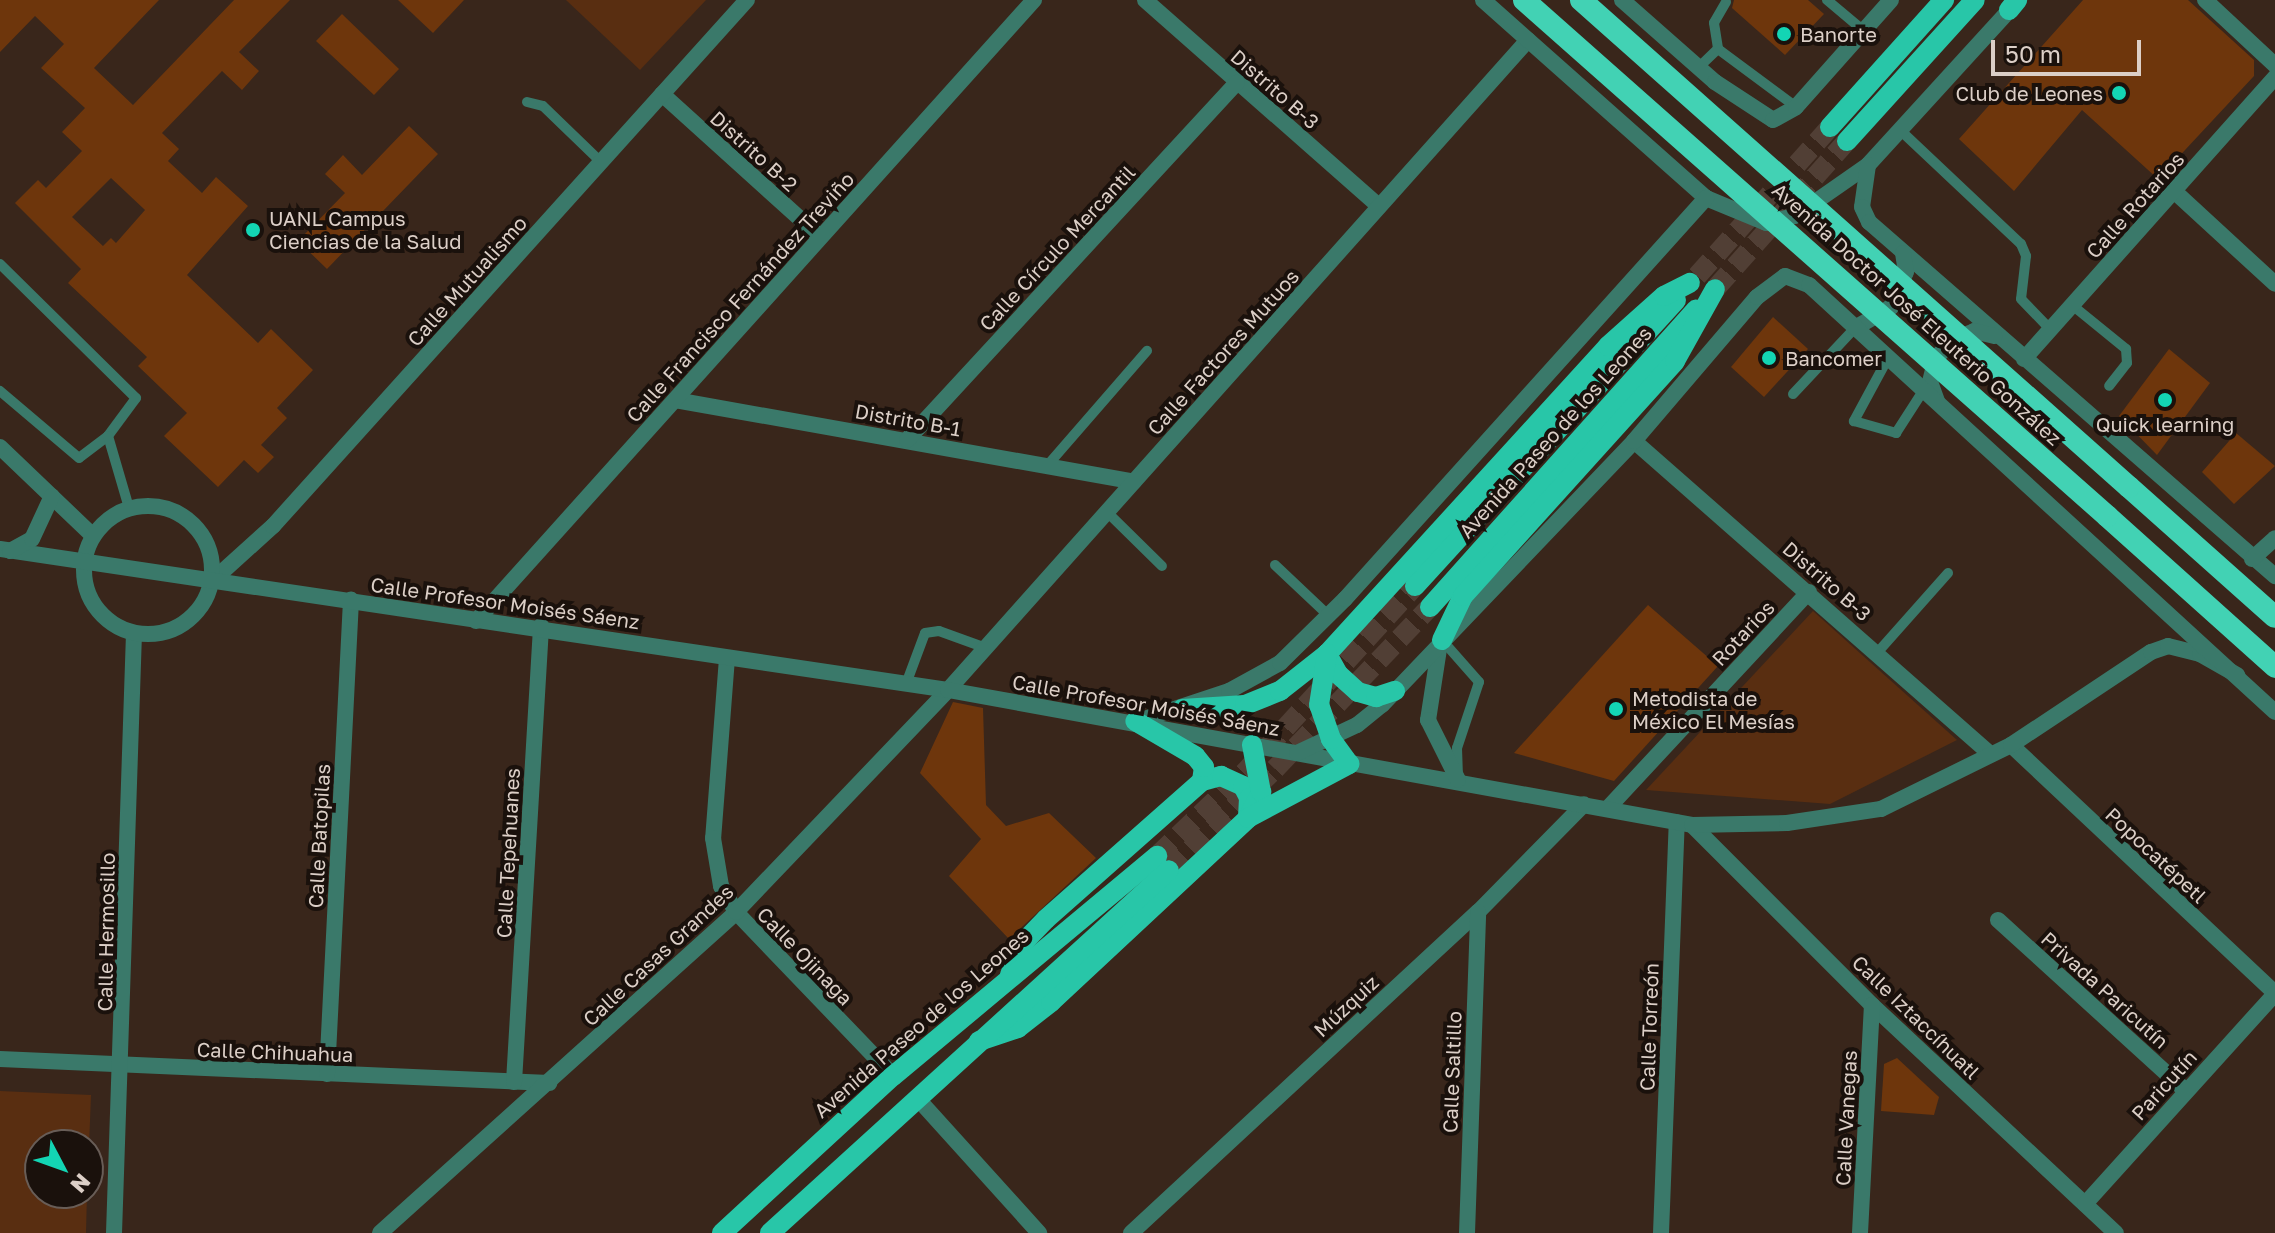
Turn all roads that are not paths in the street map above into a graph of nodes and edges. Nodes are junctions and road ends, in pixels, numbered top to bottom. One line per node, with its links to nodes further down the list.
1 (747, 0): 22 (street, Calle Mutualismo)
2 (1034, 0): 33 (street, Calle Francisco Fernández Treviño)
3 (1145, 0): 21 (street, Distrito B-3)
4 (1483, 0): 16 (street)
5 (1524, 0): 84 (highway, Avenida Doctor José Eleuterio González, bridge)
6 (1581, 0): 75 (highway, Avenida Doctor José Eleuterio González, bridge)
7 (1622, 0): 19 (street)
8 (1827, 0): 15 (lane)
9 (1891, 0): 15 (street)
10 (1944, 0): 25 (main road)
11 (1975, 0): 27 (main road)
12 (2205, 0): 18 (street)
13 (1726, 2): 17 (lane)
14 (2015, 3): 26 (street)
15 (1864, 31): 24 (street)
16 (1528, 40): 31 (street); 32 (street, Calle Factores Mutuos)
17 (1718, 49): 19 (lane); 24 (lane)
18 (2275, 65)
19 (1698, 68): 24 (street)
20 (2275, 77): 30 (street, Calle Rotarios)
21 (1237, 83): 32 (street, Distrito B-3); 51 (street, Calle Círculo Mercantil)
22 (662, 94): 28 (street, Calle Mutualismo); 33 (street, Distrito B-2)
23 (527, 102): 28 (lane)
24 (1796, 107)
25 (1830, 127)
26 (1900, 130): 29 (street); 39 (lane)
27 (1847, 141)
28 (601, 162): 68 (street, Calle Mutualismo)
29 (1868, 165): 31 (street); 34 (street)
30 (2174, 191): 36 (street); 37 (street, Calle Rotarios)
31 (1706, 198): 71 (street)
32 (1379, 206): 55 (street, Calle Factores Mutuos)
33 (819, 236): 48 (street, Calle Francisco Fernández Treviño)
34 (1903, 253): 38 (street); 40 (street)
35 (0, 264): 50 (lane)
36 (2275, 284)
37 (2072, 305): 39 (street, Calle Rotarios); 44 (lane)
38 (1855, 328): 42 (street); 47 (lane); 52 (street)
39 (2050, 329): 43 (street, Calle Rotarios)
40 (2000, 337): 43 (street); 49 (street)
41 (1147, 351): 54 (lane)
42 (1888, 358): 46 (street); 46 (lane)
43 (2024, 359): 62 (street)
44 (2109, 386)
45 (0, 391): 50 (lane)
46 (1923, 391): 49 (street)
47 (1793, 394)
48 (675, 400): 51 (street, Distrito B-1); 76 (street, Calle Francisco Fernández Treviño)
49 (1939, 405): 85 (street)
50 (108, 436): 57 (lane)
51 (907, 440): 54 (street, Distrito B-1)
52 (1634, 441): 70 (street, Distrito B-3); 79 (street)
53 (0, 447): 56 (street)
54 (1046, 467): 55 (street, Distrito B-1)
55 (1134, 482): 58 (street, Calle Factores Mutuos)
56 (52, 496): 59 (street); 61 (street)
57 (129, 508): 59 (street); 68 (street)
58 (1107, 512): 65 (lane); 80 (street, Calle Factores Mutuos)
59 (92, 535): 63 (street)
60 (2275, 538): 62 (street)
61 (5, 550): 63 (street, Calle Profesor Moisés Sáenz)
62 (2252, 559): 67 (street)
63 (84, 560): 68 (street, Calle Profesor Moisés Sáenz); 78 (street)
64 (1275, 565): 74 (lane)
65 (1162, 566)
66 (1948, 573): 81 (lane)
67 (2275, 576)
68 (211, 582): 72 (street, Calle Profesor Moisés Sáenz); 78 (street, Calle Mutualismo)
69 (1415, 586): 82 (main road, Avenida Paseo de los Leones)
70 (1809, 592): 81 (street, Distrito B-3); 101 (street, Rotarios)
71 (1345, 599): 74 (street); 82 (street)
72 (351, 600): 76 (street, Calle Profesor Moisés Sáenz); 113 (street, Calle Batopilas)
73 (1430, 607): 79 (main road, Avenida Paseo de los Leones)
74 (1328, 615): 89 (street)
75 (2275, 617)
76 (476, 621): 77 (street, Calle Profesor Moisés Sáenz)
77 (541, 626): 83 (street, Calle Profesor Moisés Sáenz); 115 (street, Calle Tepehuanes)
78 (134, 633): 112 (street, Calle Hermosillo)
79 (1442, 640): 88 (street); 98 (street); 98 (lane)
80 (986, 648): 86 (lane); 87 (street, Calle Factores Mutuos)
81 (1877, 653): 96 (street, Distrito B-3)
82 (1327, 654): 88 (main road); 89 (main road); 92 (main road)
83 (727, 658): 86 (street, Calle Profesor Moisés Sáenz); 104 (street, Calle Ojinaga)
84 (2275, 667)
85 (2237, 675): 90 (street); 94 (street, Calle Profesor Moisés Sáenz)
86 (906, 684): 87 (street, Calle Profesor Moisés Sáenz)
87 (948, 690): 91 (street, Calle Profesor Moisés Sáenz); 104 (street, Calle Casas Grandes)
88 (1395, 691): 92 (street)
89 (1182, 709): 91 (street)
90 (2275, 712)
91 (1135, 721): 93 (street, Calle Profesor Moisés Sáenz); 99 (main road)
92 (1331, 739): 95 (street); 97 (main road)
93 (1252, 745): 95 (street, Calle Profesor Moisés Sáenz); 102 (main road)
94 (2011, 745): 96 (street, Calle Profesor Moisés Sáenz); 108 (street, Popocatépetl)
95 (1297, 753): 97 (street, Calle Profesor Moisés Sáenz)
96 (1991, 755): 103 (street, Calle Profesor Moisés Sáenz)
97 (1349, 764): 98 (street, Calle Profesor Moisés Sáenz); 102 (main road)
98 (1458, 780): 100 (street, Calle Profesor Moisés Sáenz)
99 (1202, 781): 102 (main road); 107 (main road)
100 (1584, 804): 101 (street, Calle Profesor Moisés Sáenz); 105 (street, Múzquiz)
101 (1608, 808): 103 (street, Calle Profesor Moisés Sáenz)
102 (1248, 818): 110 (main road)
103 (1685, 824): 109 (street, Calle Iztaccíhuatl); 127 (street, Calle Torreón)
104 (736, 912): 114 (street, Calle Ojinaga); 116 (street, Calle Casas Grandes)
105 (1478, 912): 125 (street, Múzquiz); 126 (street, Calle Saltillo)
106 (1998, 920): 117 (street, Privada Paricutín)
107 (1010, 975): 110 (main road, Avenida Paseo de los Leones); 114 (main road, Avenida Paseo de los Leones)
108 (2275, 994): 117 (street, Paricutín)
109 (1872, 1005): 119 (street, Calle Iztaccíhuatl); 128 (street, Calle Vanegas)
110 (979, 1041): 118 (main road, Avenida Paseo de los Leones)
111 (0, 1059): 112 (street, Calle Chihuahua)
112 (123, 1066): 113 (street, Calle Chihuahua); 120 (street, Calle Hermosillo)
113 (327, 1074): 115 (street, Calle Chihuahua)
114 (893, 1076): 122 (main road, Avenida Paseo de los Leones)
115 (514, 1082): 116 (street, Calle Chihuahua)
116 (549, 1083): 121 (street, Calle Casas Grandes)
117 (2185, 1090): 119 (street, Paricutín)
118 (918, 1099): 123 (main road, Avenida Paseo de los Leones); 124 (street)
119 (2085, 1204): 129 (street, Calle Iztaccíhuatl)
120 (114, 1233)
121 (380, 1233)
122 (722, 1233)
123 (770, 1233)
124 (1039, 1233)
125 (1131, 1233)
126 (1467, 1233)
127 (1661, 1233)
128 (1860, 1233)
129 (2116, 1233)

